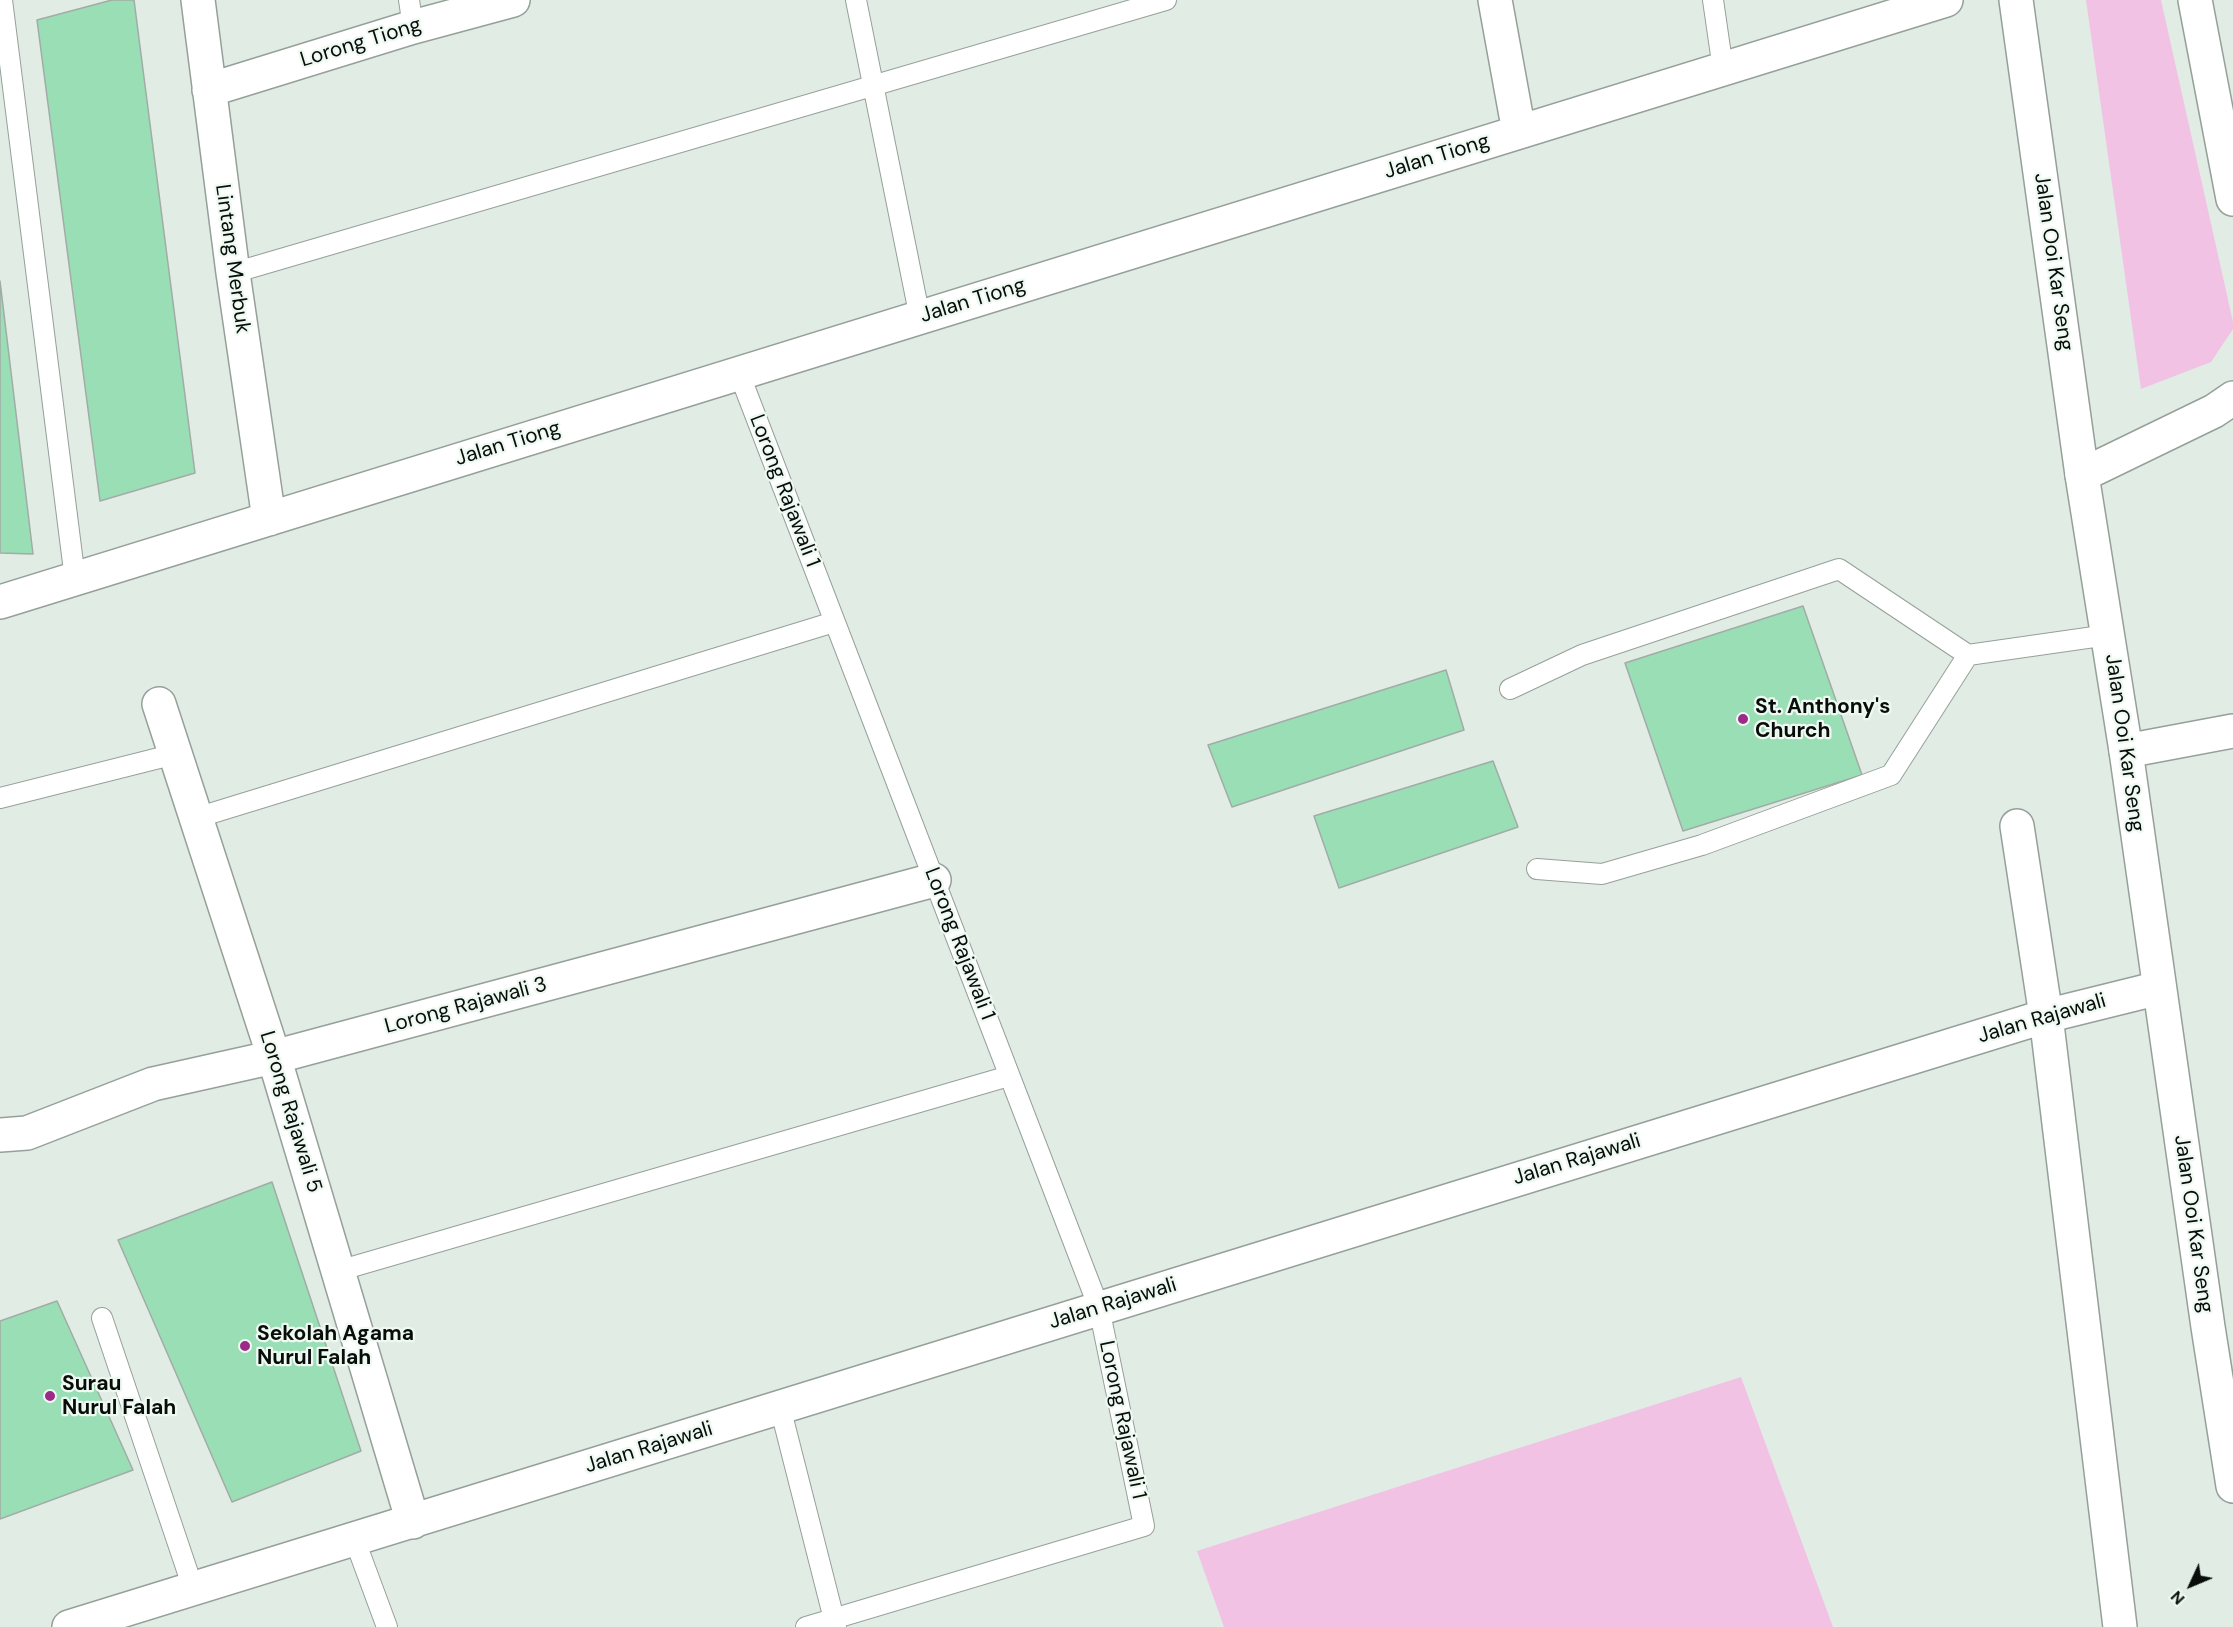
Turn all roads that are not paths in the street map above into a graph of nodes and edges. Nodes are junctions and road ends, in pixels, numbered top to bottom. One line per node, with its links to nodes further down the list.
1 (2, 0): 24 (lane)
2 (198, 0): 15 (street, Lintang Merbuk)
3 (513, 0): 12 (street, Lorong Tiong)
4 (856, 0): 14 (lane)
5 (1166, 0): 14 (lane)
6 (1495, 0): 16 (street)
7 (1713, 0): 13 (lane)
8 (1946, 0): 11 (street, Jalan Tiong)
9 (2016, 0): 22 (street, Jalan Ooi Kar Seng)
10 (2195, 0): 17 (street)
11 (1895, 8): 13 (street, Jalan Tiong)
12 (411, 13): 15 (street, Lorong Tiong)
13 (1723, 69): 16 (street, Jalan Tiong)
14 (873, 86): 18 (lane); 19 (lane)
15 (209, 90): 18 (street, Lintang Merbuk)
16 (1519, 132): 19 (street, Jalan Tiong)
17 (2233, 199)
18 (233, 273): 23 (street, Lintang Merbuk)
19 (920, 318): 20 (street, Jalan Tiong)
20 (739, 373): 23 (street, Jalan Tiong); 26 (lane, Lorong Rajawali 1)
21 (2233, 398): 22 (street)
22 (2082, 475): 27 (street, Jalan Ooi Kar Seng)
23 (269, 519): 24 (street, Jalan Tiong)
24 (75, 579): 25 (street, Jalan Tiong)
25 (0, 602)
26 (834, 622): 35 (lane); 38 (lane, Lorong Rajawali 1)
27 (2108, 635): 28 (lane); 32 (street, Jalan Ooi Kar Seng)
28 (1968, 655): 29 (lane); 37 (lane)
29 (1510, 689)
30 (159, 704): 33 (street, Lorong Rajawali 5)
31 (2233, 731): 32 (street)
32 (2126, 751): 39 (street, Jalan Ooi Kar Seng)
33 (175, 754): 34 (lane); 35 (street, Lorong Rajawali 5)
34 (0, 798)
35 (196, 818): 41 (street, Lorong Rajawali 5)
36 (2017, 826): 40 (street)
37 (1537, 869)
38 (934, 880): 41 (street, Lorong Rajawali 3); 42 (lane, Lorong Rajawali 1)
39 (2159, 988): 40 (street, Jalan Rajawali); 48 (street, Jalan Ooi Kar Seng)
40 (2046, 1016): 45 (street, Jalan Rajawali); 56 (street)
41 (274, 1057): 43 (street, Lorong Rajawali 3); 44 (street, Lorong Rajawali 5)
42 (1009, 1076): 44 (lane); 45 (lane, Lorong Rajawali 1)
43 (0, 1135)
44 (338, 1271): 49 (street, Lorong Rajawali 5)
45 (1099, 1308): 47 (street, Jalan Rajawali); 52 (lane, Lorong Rajawali 1)
46 (102, 1318): 51 (lane)
47 (780, 1407): 49 (street, Jalan Rajawali); 52 (lane)
48 (2233, 1486)
49 (413, 1522): 50 (street, Jalan Rajawali)
50 (354, 1538): 51 (street, Jalan Rajawali); 54 (lane)
51 (192, 1588): 53 (street, Jalan Rajawali)
52 (835, 1623): 55 (lane)
53 (69, 1627)
54 (387, 1627)
55 (806, 1627)
56 (2120, 1627)

